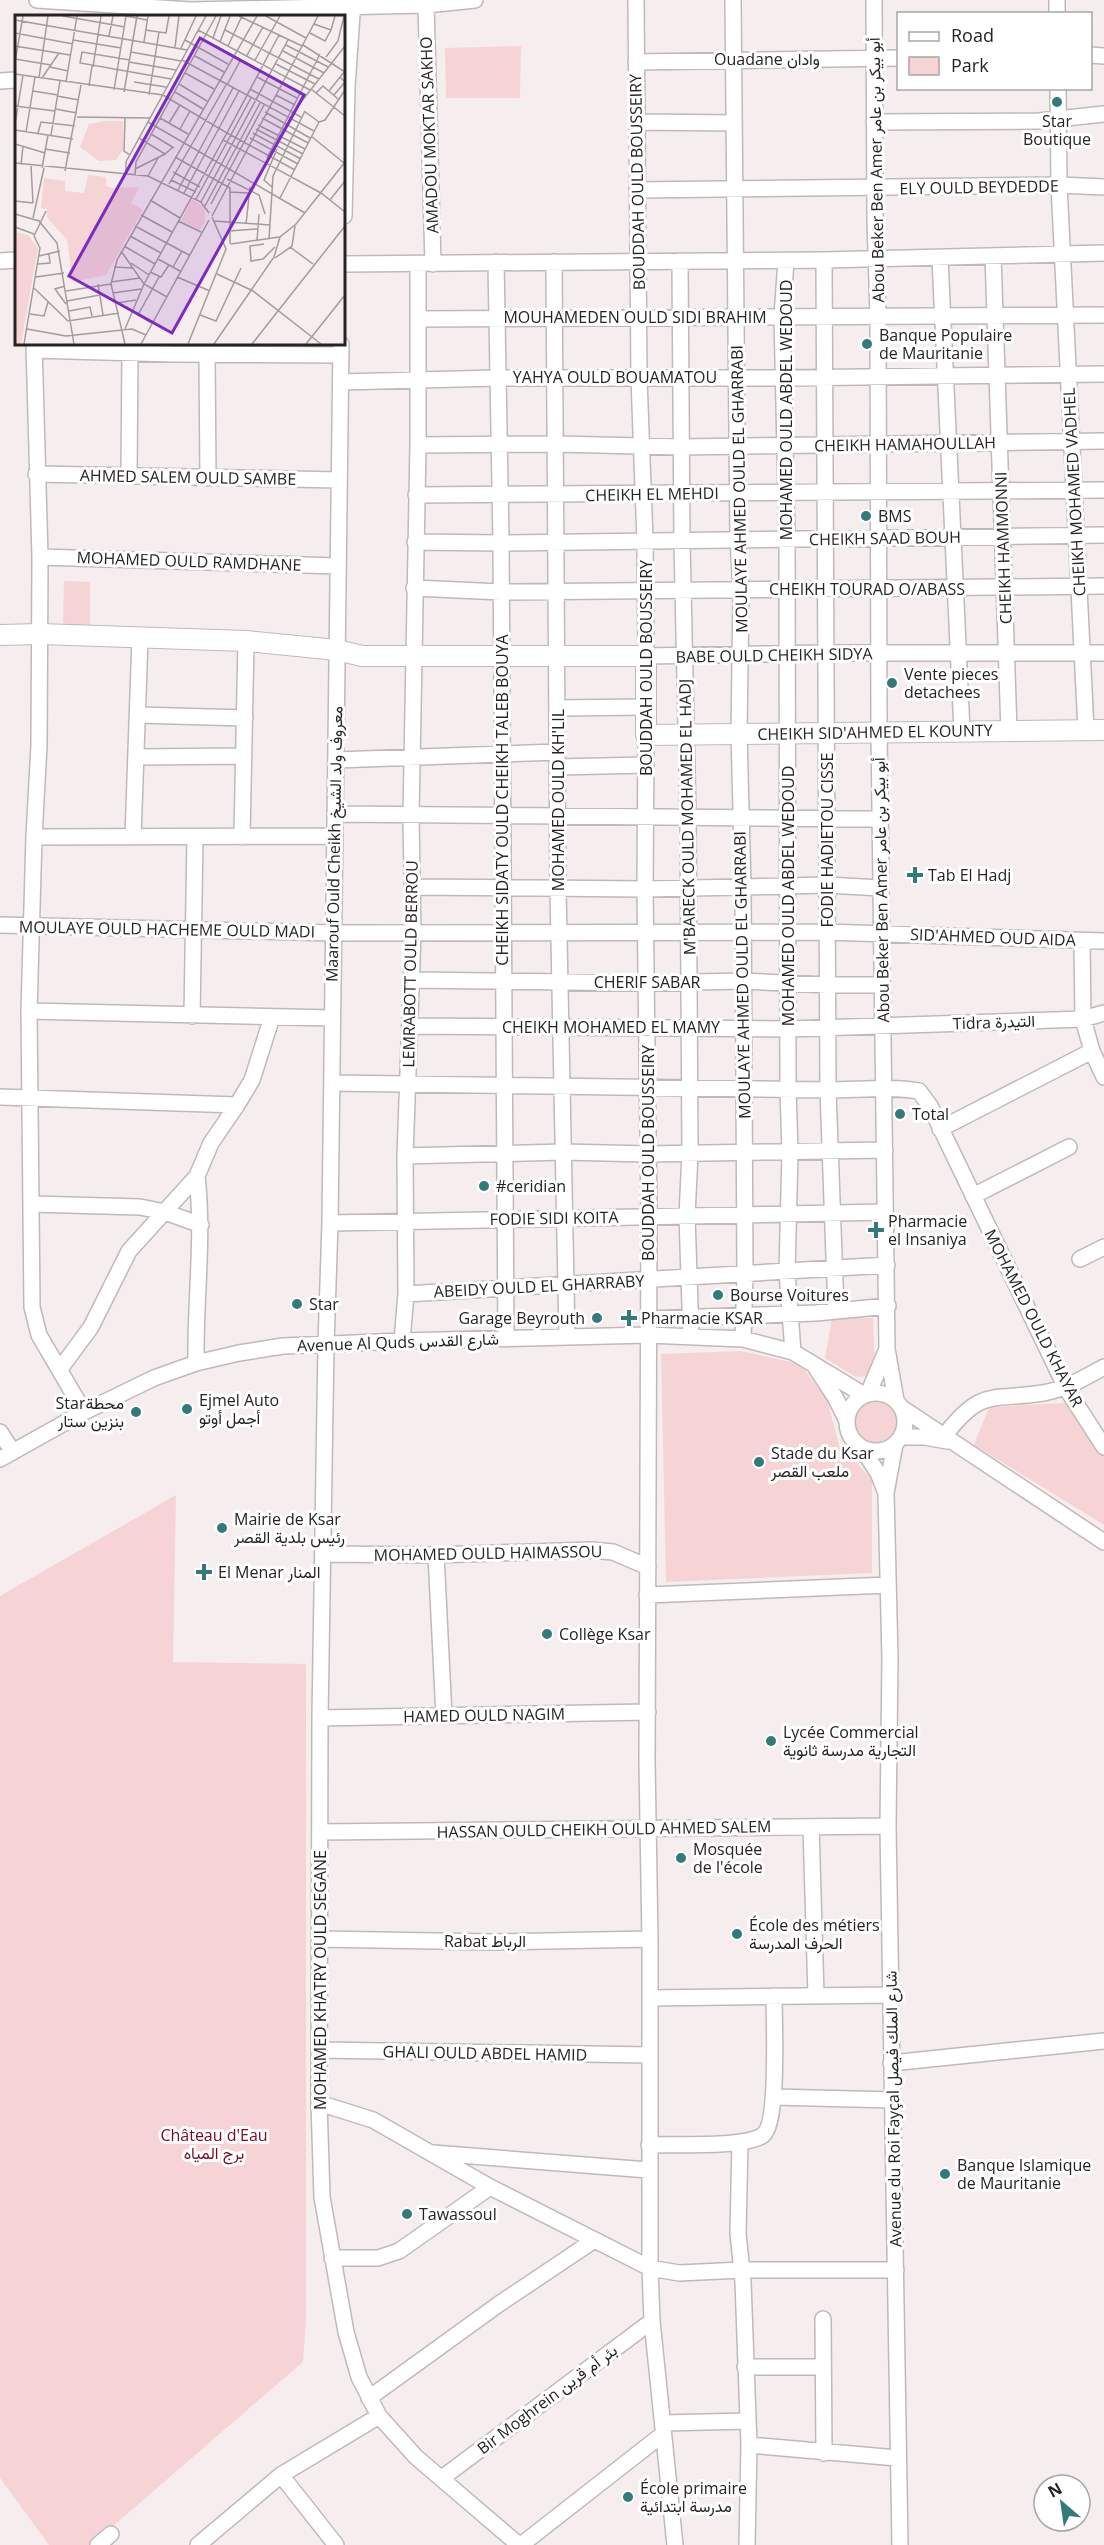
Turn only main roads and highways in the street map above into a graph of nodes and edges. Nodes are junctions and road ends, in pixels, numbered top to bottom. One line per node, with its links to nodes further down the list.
1 (0, 635): 2 (main road, BABE OULD CHEIKH SIDYA)
2 (646, 656): 4 (main road, BOUDDAH OULD BOUSSEIRY)
3 (1095, 730): 4 (main road, CHEIKH SID'AHMED EL KOUNTY)
4 (646, 735)

